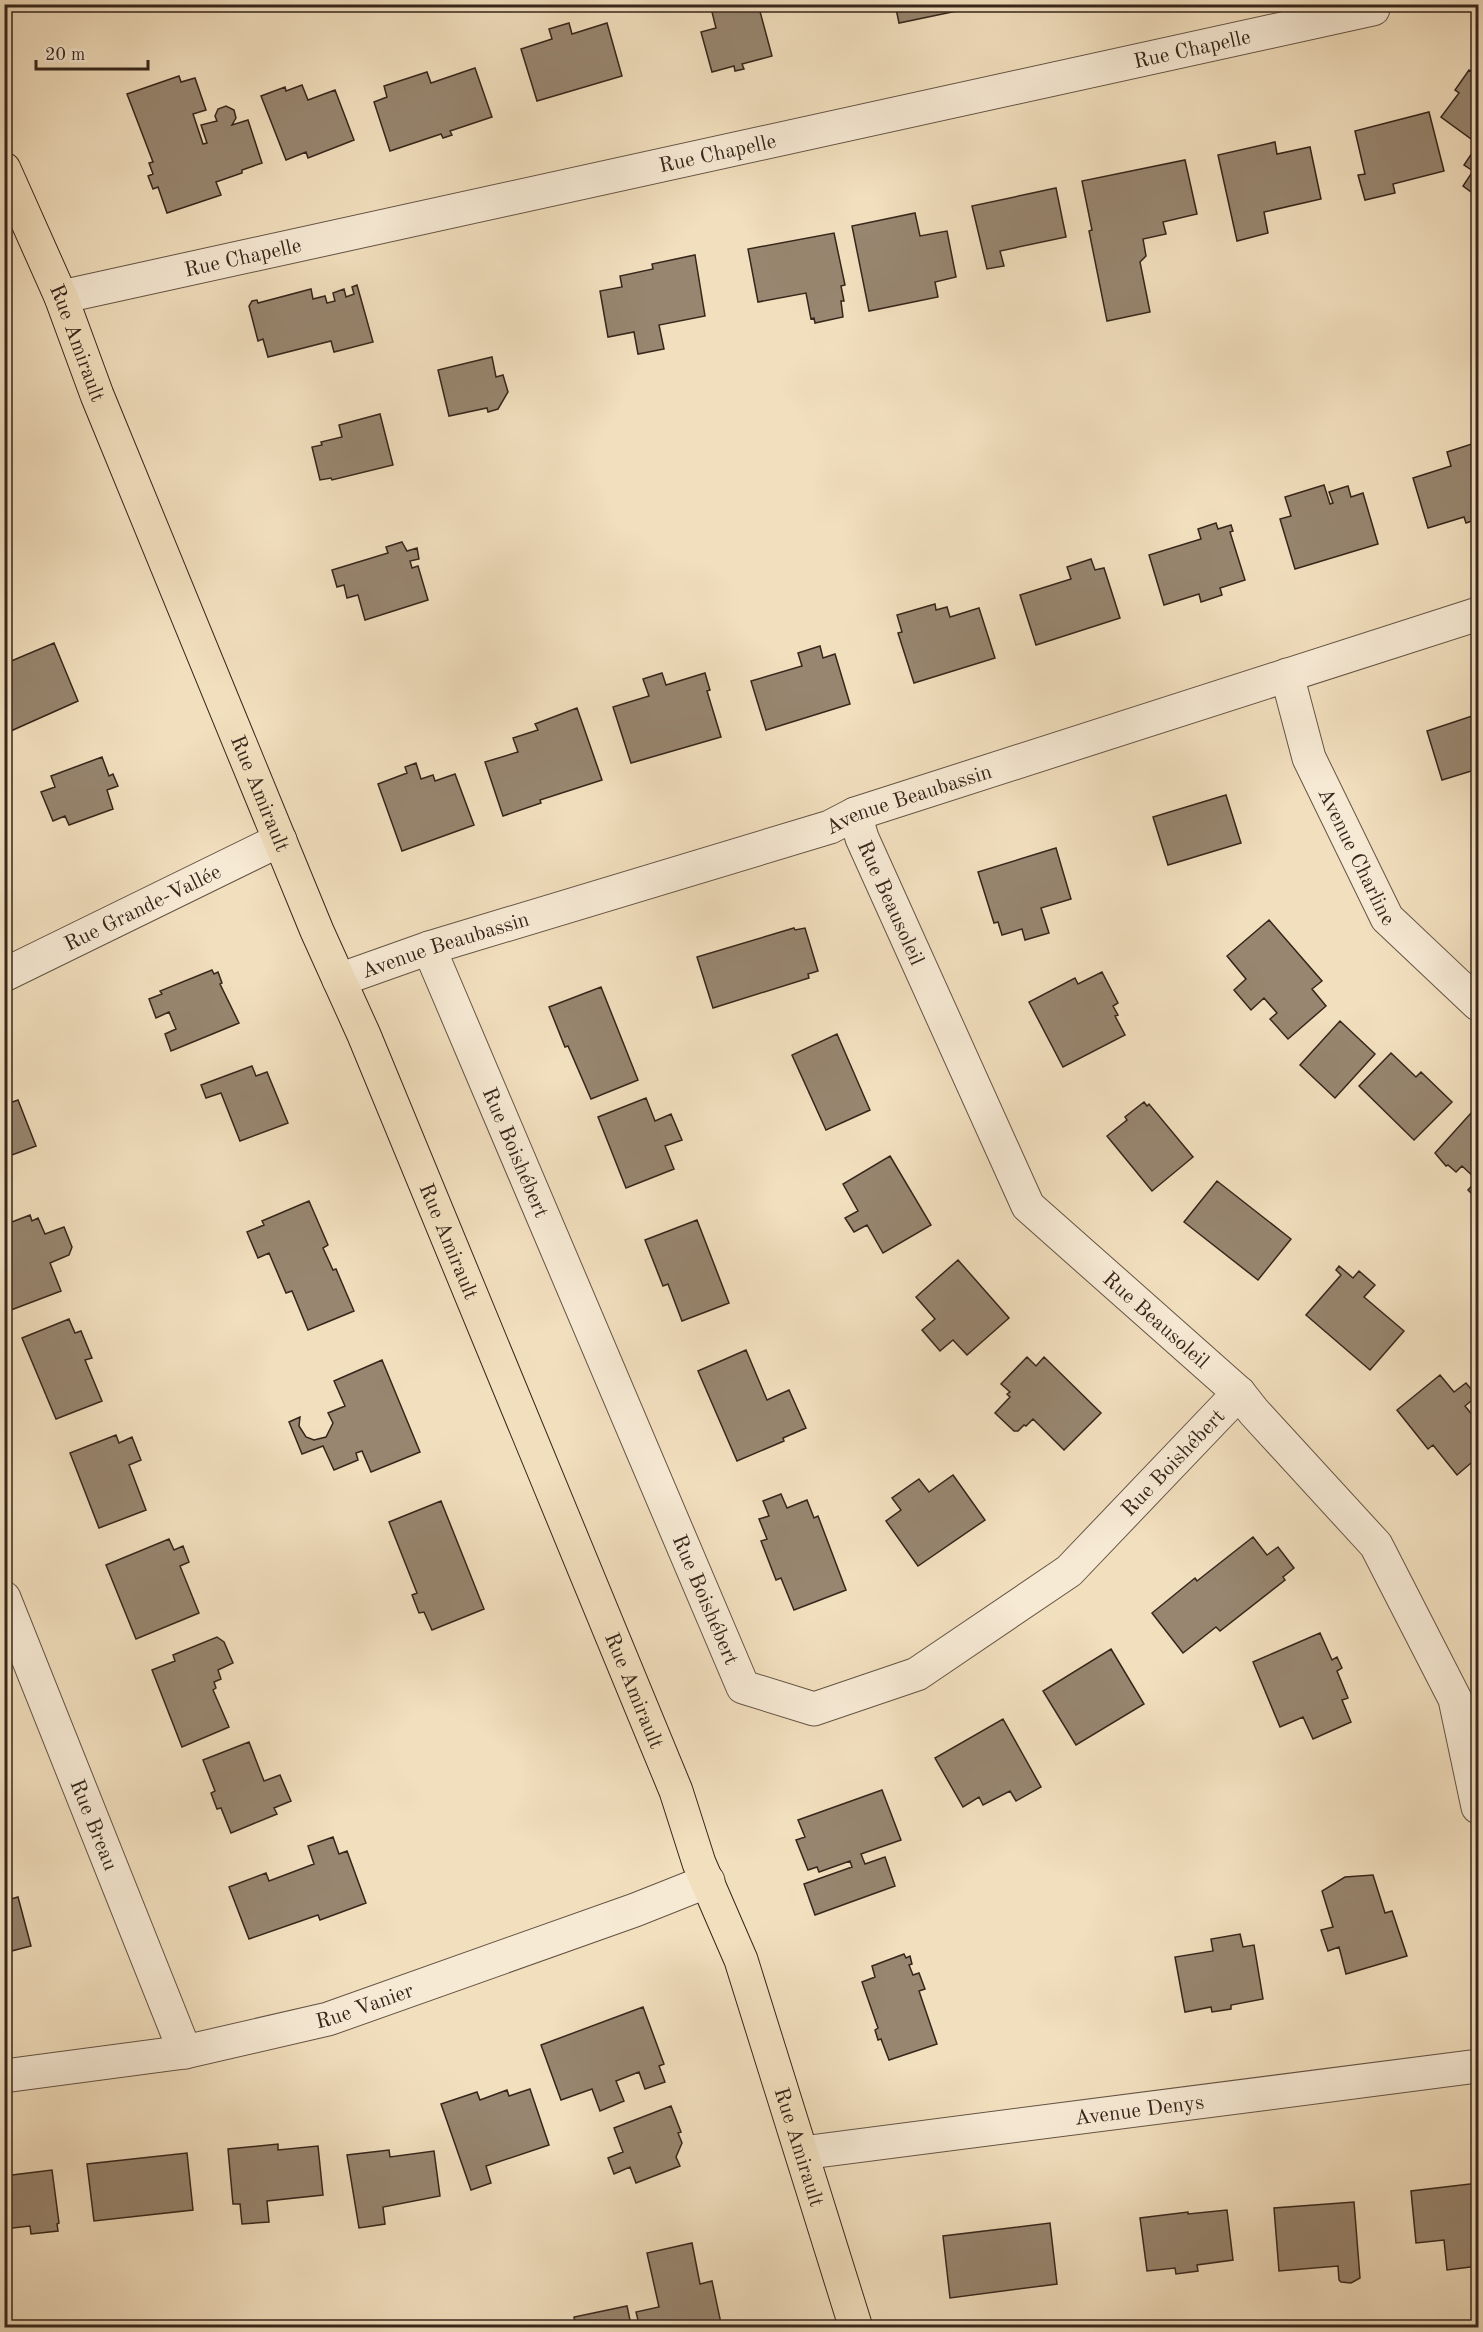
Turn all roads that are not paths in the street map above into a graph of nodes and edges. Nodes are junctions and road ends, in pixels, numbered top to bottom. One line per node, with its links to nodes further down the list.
1 (1373, 9): 3 (street, Rue Chapelle)
2 (4, 169): 3 (main road, Rue Amirault)
3 (61, 297): 7 (main road, Rue Amirault)
4 (1479, 614): 5 (street, Avenue Beaubassin)
5 (1287, 675): 6 (street, Avenue Beaubassin); 11 (street, Avenue Charline)
6 (855, 814): 8 (street, Avenue Beaubassin); 12 (street, Rue Beausoleil)
7 (280, 840): 9 (street, Rue Grande-Vallée); 10 (main road, Rue Amirault)
8 (429, 948): 10 (street, Avenue Beaubassin); 12 (street, Rue Boishébert)
9 (4, 975)
10 (339, 980): 15 (main road, Rue Amirault)
11 (1479, 1004)
12 (1239, 1393): 14 (street, Rue Beausoleil)
13 (4, 1598): 16 (street, Rue Breau)
14 (1479, 1807)
15 (708, 1881): 16 (street, Rue Vanier); 19 (main road, Rue Amirault)
16 (185, 2052): 18 (street, Rue Vanier)
17 (1479, 2066): 19 (street, Avenue Denys)
18 (4, 2076)
19 (802, 2153): 20 (main road, Rue Amirault)
20 (856, 2328)

